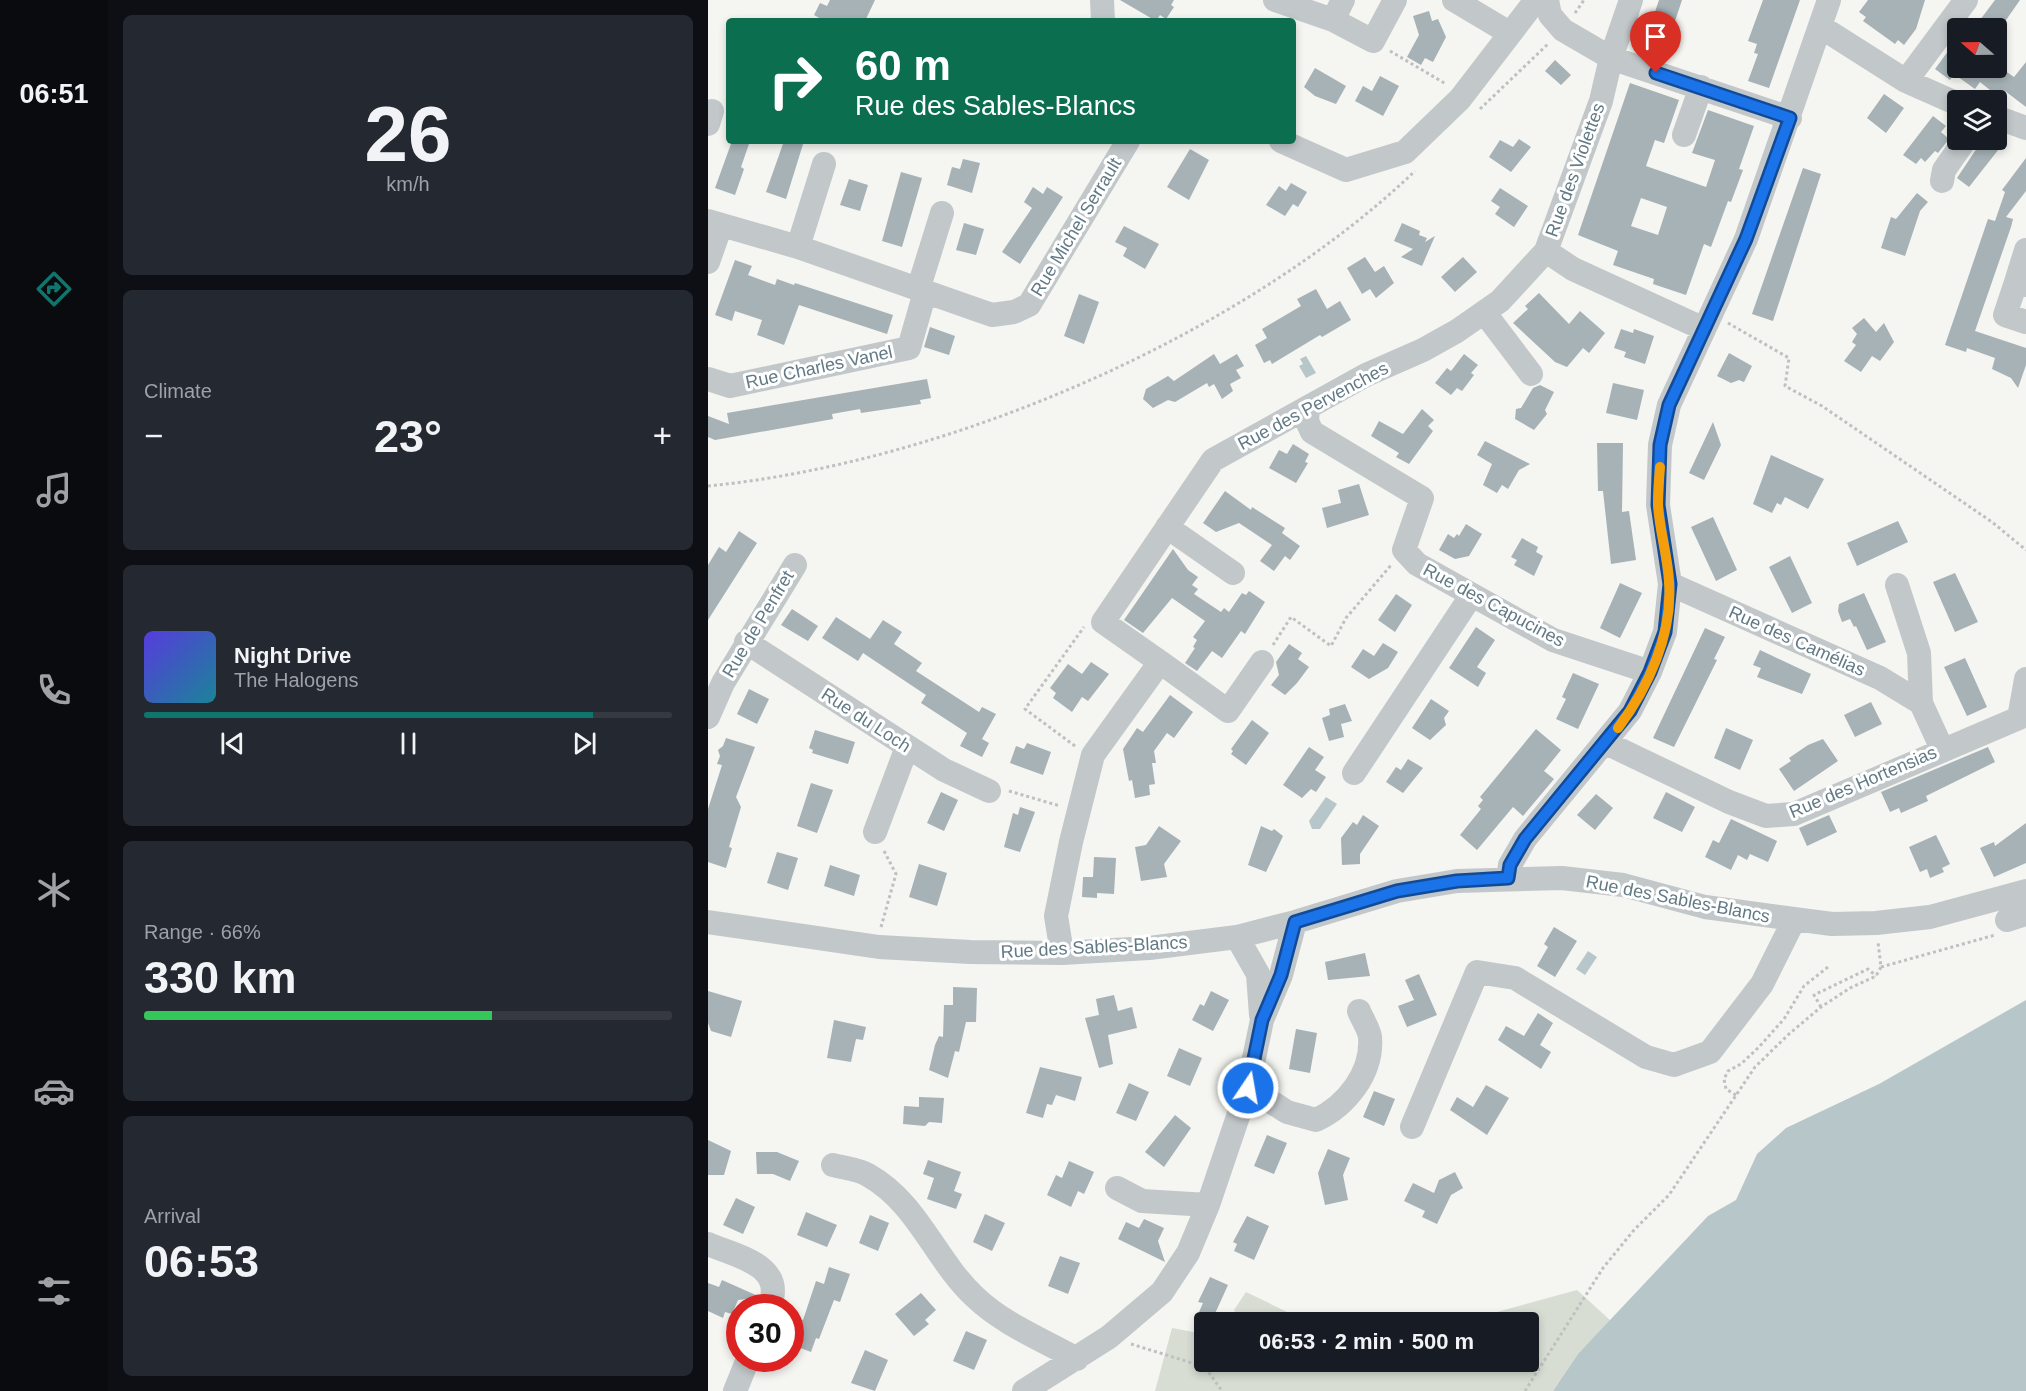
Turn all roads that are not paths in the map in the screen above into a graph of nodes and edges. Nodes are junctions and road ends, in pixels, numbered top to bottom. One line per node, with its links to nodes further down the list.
1 (1102, 0): 11 (street)
2 (1275, 0): 10 (street)
3 (1395, 0): 10 (street)
4 (1454, 0): 13 (street)
5 (1536, 0): 23 (street)
6 (1547, 0): 14 (street)
7 (1631, 0): 14 (street, Rue des Violettes)
8 (1829, 0): 12 (street)
9 (1966, 0): 15 (street)
10 (1338, 10)
11 (1103, 18)
12 (1821, 27): 15 (street); 18 (street)
13 (1501, 28)
14 (1611, 58): 16 (street); 31 (street, Rue des Violettes)
15 (1906, 81): 17 (street)
16 (1701, 87): 18 (street); 21 (street)
17 (1947, 99)
18 (1790, 118): 36 (street)
19 (2007, 121): 20 (street)
20 (2026, 128)
21 (1684, 135)
22 (1126, 144): 34 (street, Rue Michel Serrault)
23 (1288, 144)
24 (1958, 150): 26 (street)
25 (824, 164): 29 (street)
26 (1942, 181)
27 (942, 213): 34 (street)
28 (715, 223): 29 (street, Rue Michel Serrault); 32 (street)
29 (798, 247): 34 (street, Rue Michel Serrault)
30 (2026, 250): 33 (street)
31 (1546, 251): 35 (street, Rue des Pervenches); 36 (street, Rue des Violettes)
32 (708, 262)
33 (2021, 284): 37 (street)
34 (922, 291): 39 (street, Rue Charles Vanel)
35 (1484, 312): 38 (street); 40 (street, Rue des Pervenches)
36 (1708, 321): 44 (street)
37 (2026, 322)
38 (1531, 374)
39 (708, 379)
40 (1308, 408): 41 (street, Rue des Pervenches); 46 (street, Rue des Capucines)
41 (1167, 527): 43 (street); 49 (street, Rue des Pervenches)
42 (795, 565): 47 (street, Rue de Penfret)
43 (1233, 573)
44 (1670, 584): 50 (street); 53 (street, Rue des Camélias)
45 (1897, 585): 53 (street)
46 (1471, 596): 50 (street, Rue des Capucines); 58 (street)
47 (746, 642): 52 (street, Rue de Penfret); 56 (street, Rue du Loch)
48 (1262, 662): 49 (street)
49 (1160, 663): 67 (street)
50 (1650, 672): 55 (street)
51 (2026, 679): 57 (street, Rue des Hortensias)
52 (715, 680): 54 (street, Rue de Penfret)
53 (1921, 703): 57 (street)
54 (708, 717)
55 (1606, 743): 57 (street, Rue des Hortensias); 61 (street)
56 (907, 747): 59 (street, Rue du Loch); 60 (street)
57 (1942, 749)
58 (1354, 772)
59 (989, 791)
60 (875, 832)
61 (1508, 878): 63 (street, Rue des Sables-Blancs); 65 (street, Rue des Sables-Blancs)
62 (2026, 891): 63 (street, Rue des Sables-Blancs)
63 (1794, 920): 71 (street, Rue des Sables-Blancs)
64 (708, 922): 67 (street, Rue des Sables-Blancs)
65 (1295, 922): 66 (street, Rue des Sables-Blancs); 69 (street)
66 (1237, 937): 67 (street, Rue des Sables-Blancs); 69 (street)
67 (1062, 953)
68 (1359, 1011): 70 (street)
69 (1262, 1020): 70 (street)
70 (1248, 1088): 74 (street)
71 (1412, 1127)
72 (832, 1165): 77 (street)
73 (1117, 1188): 74 (street)
74 (1208, 1205): 77 (street)
75 (708, 1244): 76 (street)
76 (773, 1294)
77 (1077, 1359): 80 (street)
78 (743, 1372): 79 (street)
79 (735, 1391)
80 (1024, 1391)

